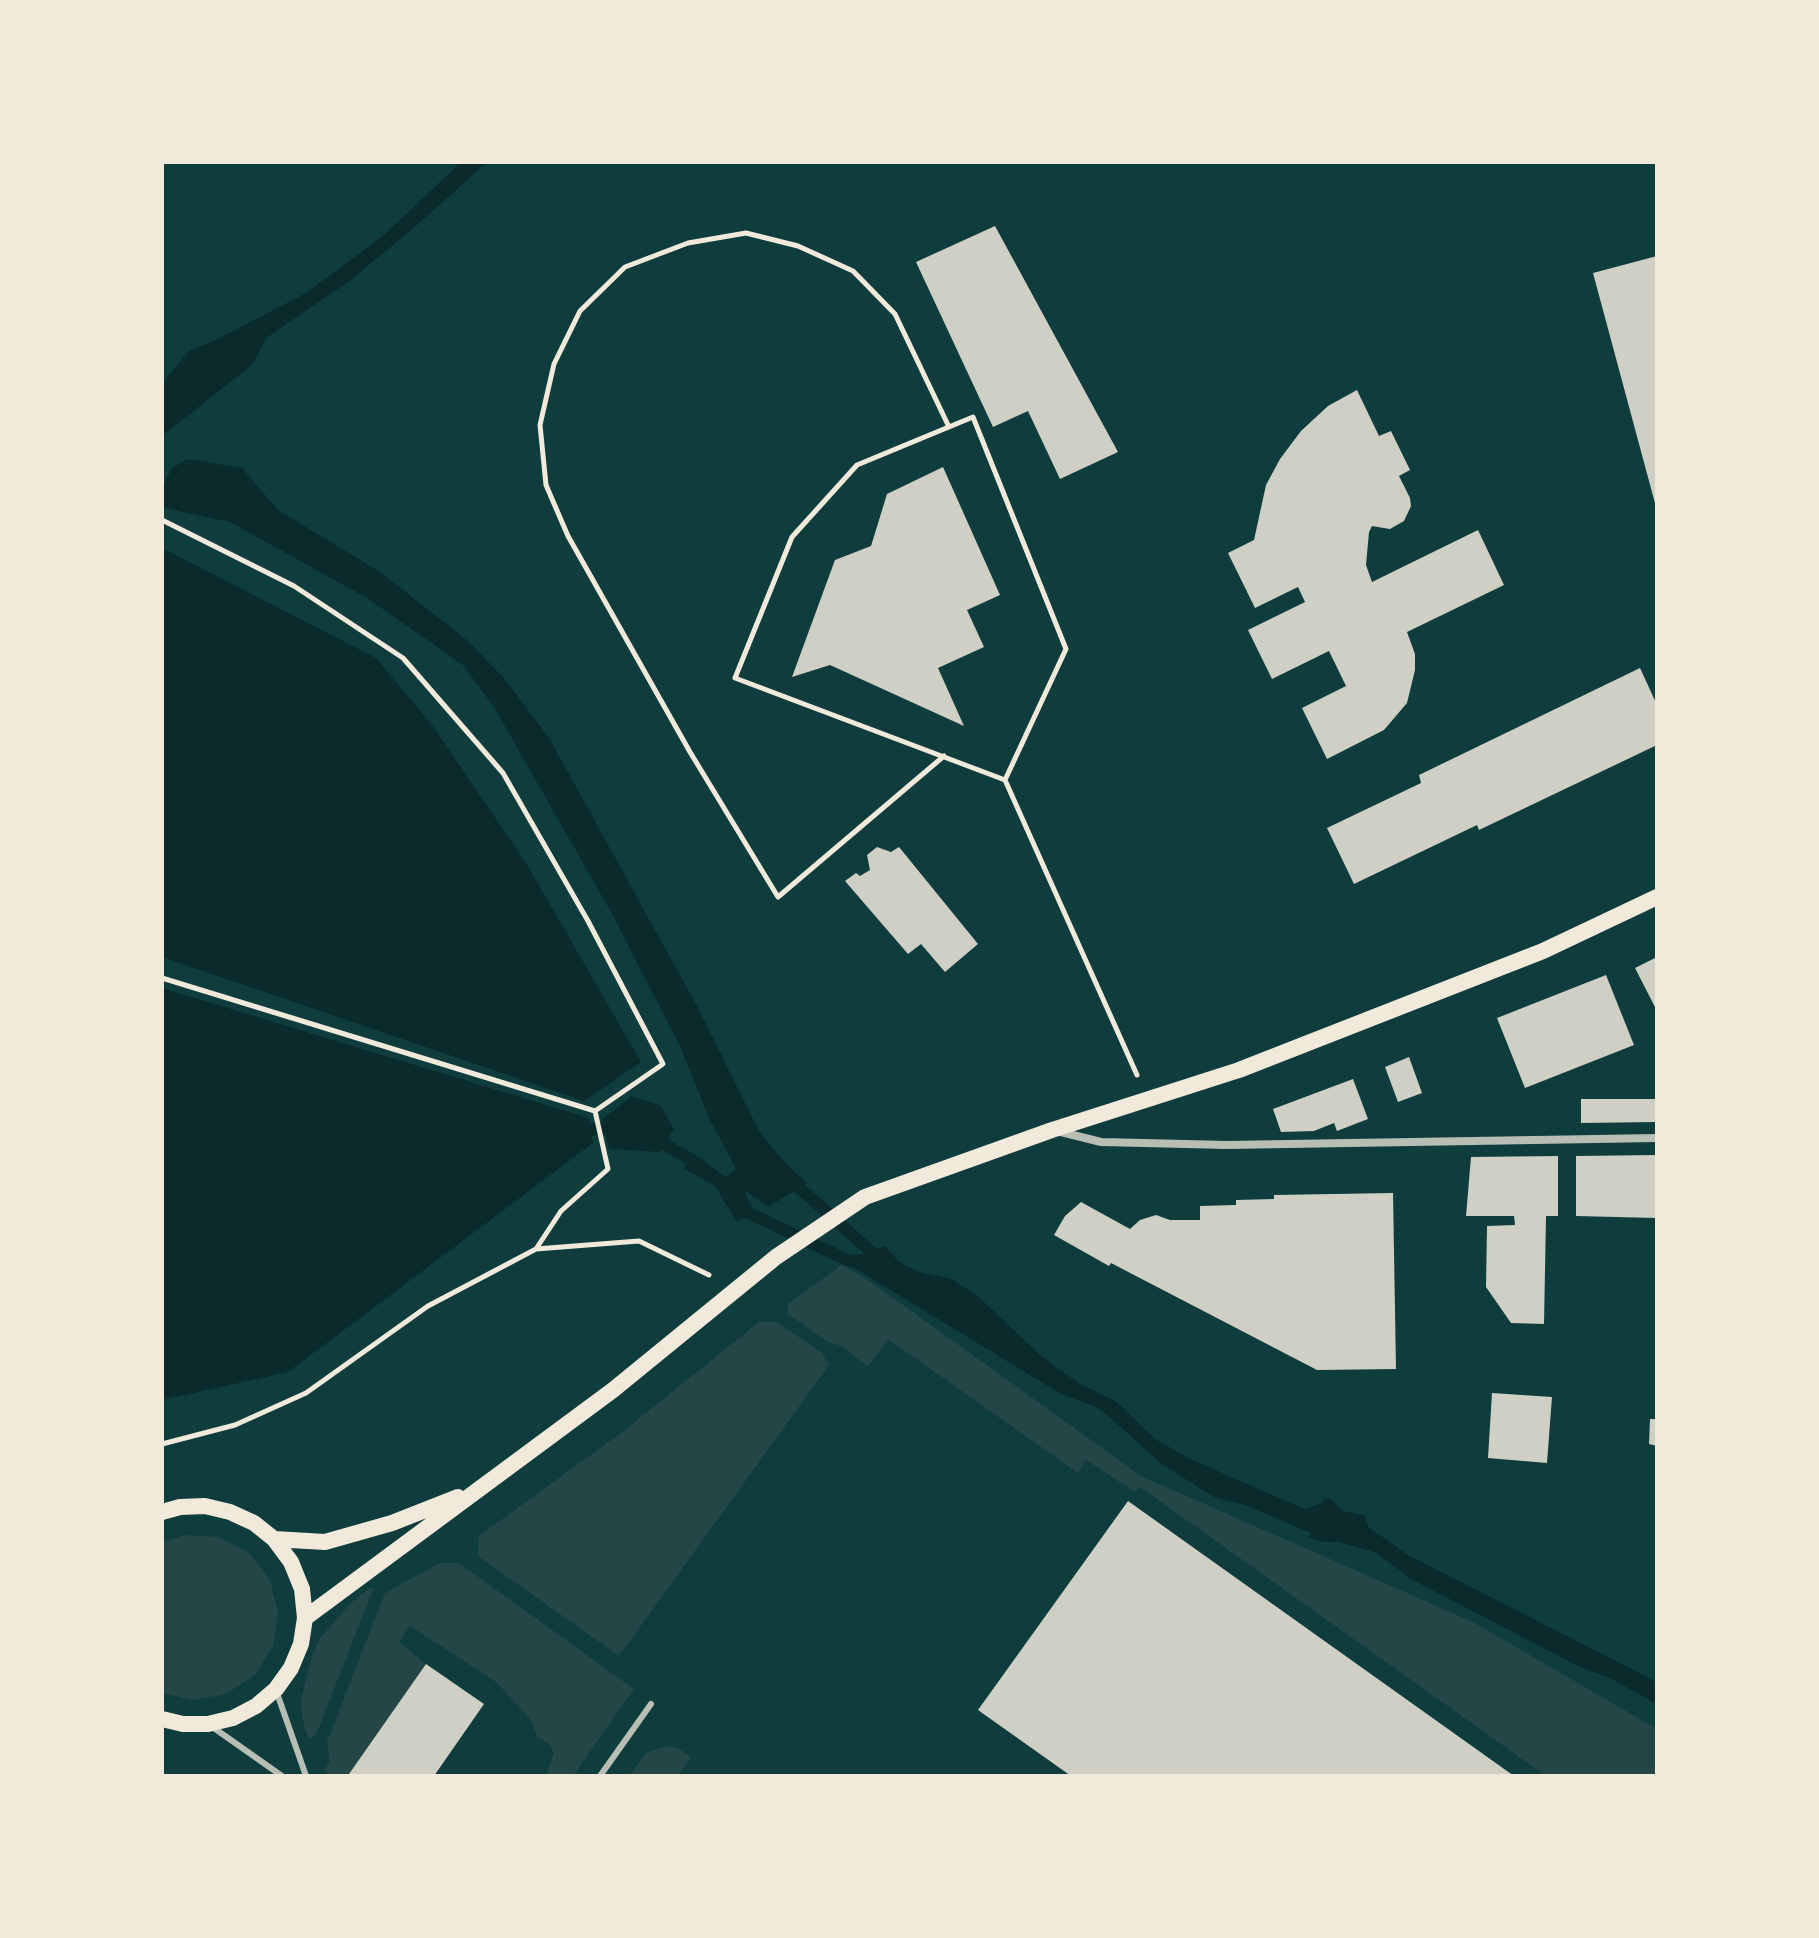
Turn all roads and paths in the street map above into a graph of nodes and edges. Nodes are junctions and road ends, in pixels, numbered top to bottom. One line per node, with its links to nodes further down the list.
1 (949, 427): 3 (path); 3 (path); 4 (path)
2 (162, 520): 8 (path)
3 (944, 756): 4 (path)
4 (1005, 780): 7 (path)
5 (1657, 897): 7 (main road)
6 (162, 978): 8 (path)
7 (1148, 1101): 9 (main road)
8 (595, 1111): 11 (path)
9 (1052, 1130): 10 (street); 12 (main road)
10 (1657, 1138)
11 (536, 1249): 12 (path); 13 (path)
12 (739, 1289): 14 (main road)
13 (162, 1444)
14 (481, 1487): 16 (main road); 17 (main road)
15 (162, 1512): 16 (main road)
16 (274, 1539): 17 (main road)
17 (305, 1618): 18 (main road)
18 (276, 1689): 21 (main road); 23 (lane)
19 (651, 1704): 24 (lane)
20 (162, 1719): 21 (main road)
21 (208, 1724): 22 (lane)
22 (282, 1776)
23 (306, 1776)
24 (600, 1776)

